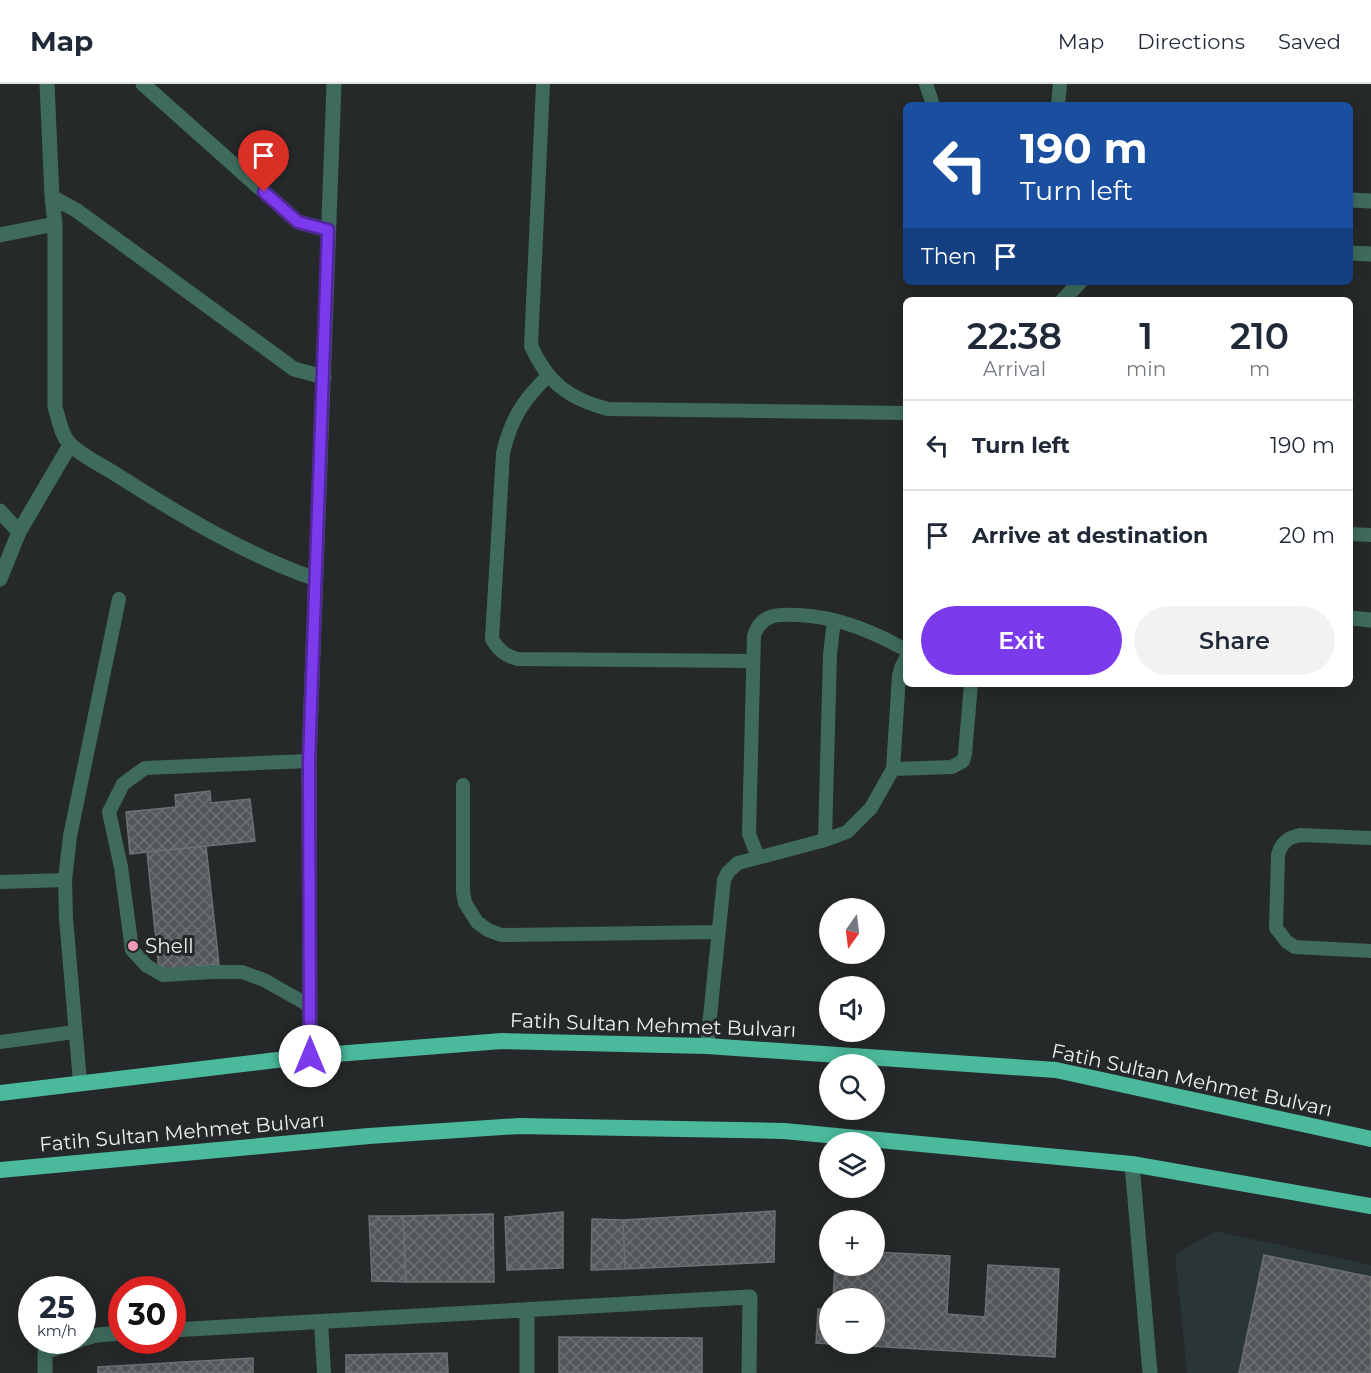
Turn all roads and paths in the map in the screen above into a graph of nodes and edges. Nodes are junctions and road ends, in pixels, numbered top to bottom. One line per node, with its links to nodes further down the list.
1 (47, 84): 9 (street)
2 (143, 84): 13 (street)
3 (334, 84): 13 (street)
4 (543, 84): 19 (lane)
5 (926, 84): 7 (lane)
6 (1060, 84): 8 (lane)
7 (932, 102)
8 (1058, 102)
9 (52, 197): 12 (street); 20 (street)
10 (1353, 200): 11 (street)
11 (1371, 201)
12 (55, 224): 14 (street); 22 (street)
13 (328, 230): 20 (street)
14 (0, 235)
15 (1353, 253): 16 (street)
16 (1371, 254)
17 (1077, 285): 18 (street)
18 (1066, 297)
19 (548, 376): 21 (lane); 34 (lane)
20 (324, 377): 28 (street)
21 (903, 413)
22 (70, 445): 24 (street); 28 (street)
23 (0, 512): 24 (street)
24 (19, 532): 27 (street)
25 (1353, 534): 26 (lane)
26 (1371, 535)
27 (0, 579)
28 (316, 579): 37 (street)
29 (118, 599): 43 (lane)
30 (1353, 618): 32 (street)
31 (834, 620): 33 (lane); 34 (lane); 41 (lane)
32 (1371, 620)
33 (903, 648)
34 (753, 661): 42 (lane)
35 (903, 664): 38 (lane)
36 (971, 687): 38 (lane)
37 (309, 761): 47 (street); 47 (lane)
38 (893, 769): 41 (lane)
39 (463, 785): 45 (lane)
40 (1371, 838): 46 (lane)
41 (825, 840): 42 (lane)
42 (758, 857): 45 (lane)
43 (65, 880): 44 (lane); 48 (lane)
44 (0, 882)
45 (718, 932): 50 (lane)
46 (1371, 951)
47 (310, 1006): 51 (street)
48 (74, 1032): 49 (lane); 52 (lane)
49 (0, 1042)
50 (707, 1046): 51 (highway, Fatih Sultan Mehmet Bulvarı); 54 (highway, Fatih Sultan Mehmet Bulvarı)
51 (310, 1056): 52 (highway, Fatih Sultan Mehmet Bulvarı)
52 (80, 1082): 53 (highway, Fatih Sultan Mehmet Bulvarı)
53 (0, 1093)
54 (1371, 1139)
55 (1132, 1164): 56 (highway, Fatih Sultan Mehmet Bulvarı); 57 (highway, Fatih Sultan Mehmet Bulvarı); 66 (street)
56 (0, 1170)
57 (1371, 1206)
58 (527, 1310): 59 (street); 64 (street); 65 (street)
59 (321, 1322): 60 (street); 63 (lane)
60 (186, 1329)
61 (45, 1354): 62 (street)
62 (45, 1373)
63 (324, 1373)
64 (527, 1373)
65 (749, 1373)
66 (1150, 1373)

